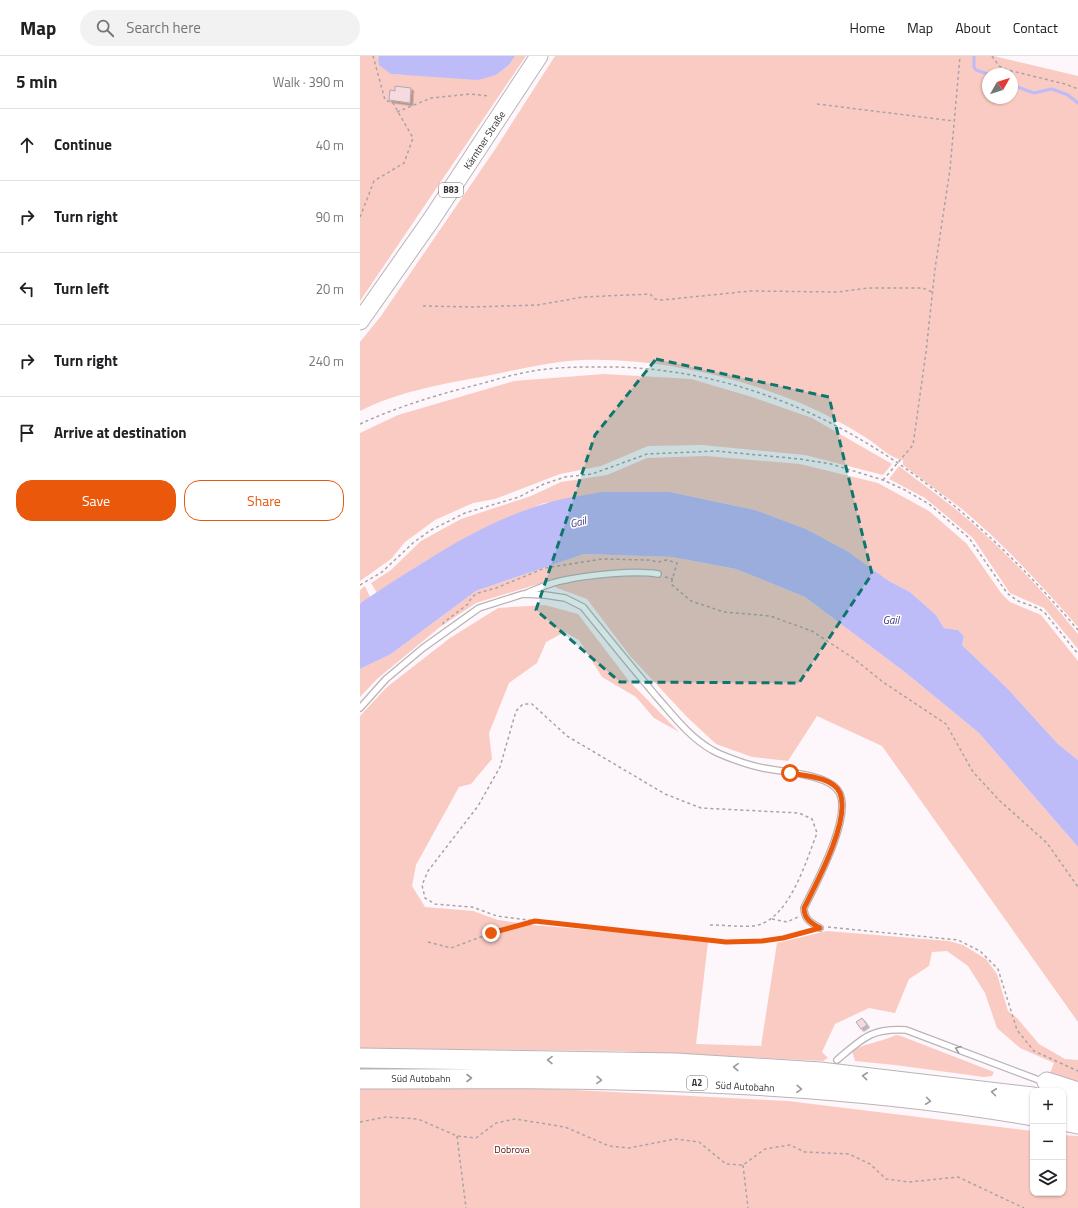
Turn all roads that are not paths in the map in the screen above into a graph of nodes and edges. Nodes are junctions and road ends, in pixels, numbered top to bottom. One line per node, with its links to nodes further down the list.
1 (538, 56): 2 (main road, Kärntner Straße / B83)
2 (360, 321)
3 (658, 574): 4 (lane)
4 (523, 594): 5 (lane); 6 (lane)
5 (360, 708)
6 (820, 928)
7 (360, 1058): 9 (highway, Süd Autobahn / A2, one-way to 7)
8 (837, 1060): 9 (highway); 11 (lane, one-way to 8)
9 (820, 1072): 13 (highway, Süd Autobahn / A2, one-way to 9)
10 (360, 1078): 16 (highway, Süd Autobahn / A2, one-way to 16)
11 (1046, 1082): 12 (highway)
12 (1078, 1092)
13 (1030, 1097)
14 (1066, 1103): 15 (highway)
15 (1078, 1105)
16 (1030, 1116)
17 (1066, 1122): 18 (highway)
18 (1078, 1124)

